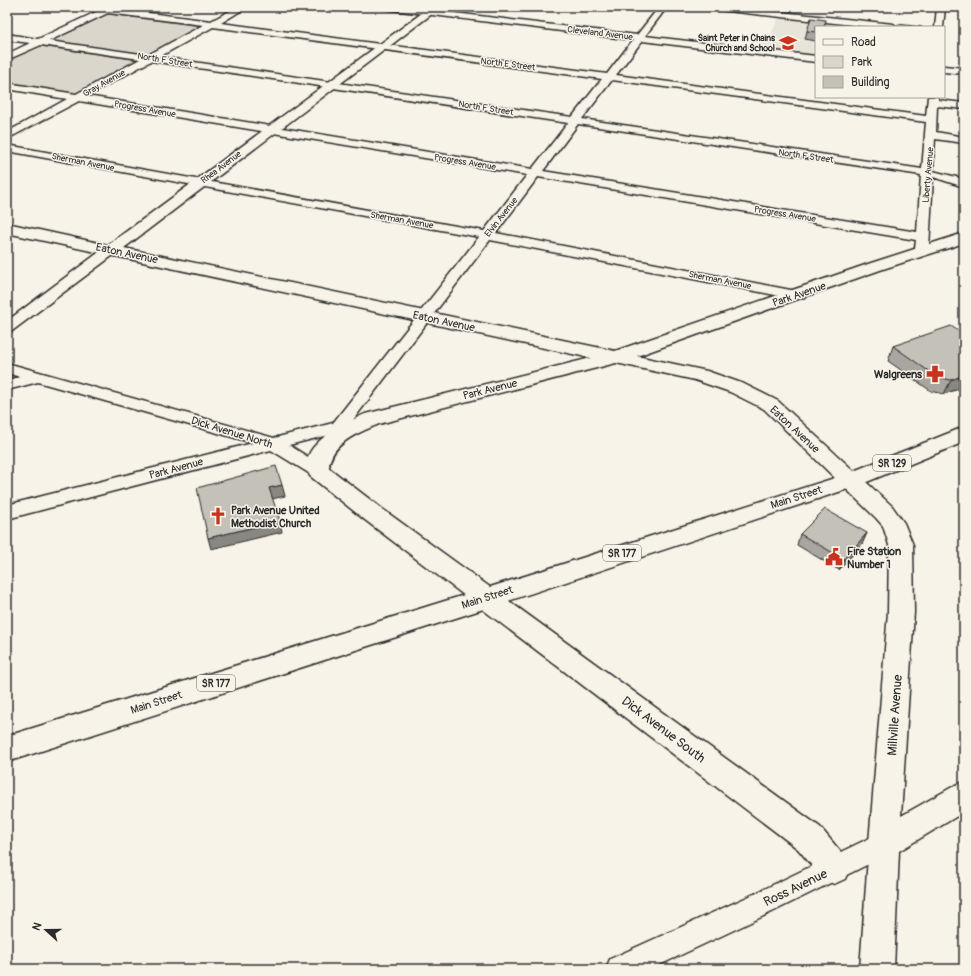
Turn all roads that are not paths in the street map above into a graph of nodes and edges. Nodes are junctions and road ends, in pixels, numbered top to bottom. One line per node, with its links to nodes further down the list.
1 (85, 7): 7 (street, North E Street)
2 (243, 7): 9 (street, Gray Avenue)
3 (384, 7): 8 (street, Cleveland Avenue)
4 (663, 7): 13 (street, Elvin Avenue)
5 (710, 7): 10 (street)
6 (941, 7): 11 (street)
7 (110, 8): 9 (street, North E Street); 14 (street)
8 (432, 10): 13 (street, Cleveland Avenue); 15 (main road, Rhea Avenue)
9 (212, 24): 15 (street, North E Street); 17 (street, Gray Avenue)
10 (884, 26)
11 (939, 26)
12 (7, 37): 14 (street, North F Street)
13 (640, 38): 18 (street, Cleveland Avenue); 21 (street, Elvin Avenue)
14 (40, 42): 16 (street); 17 (street, North F Street)
15 (382, 47): 21 (street, North E Street); 22 (main road, Rhea Avenue)
16 (7, 57)
17 (150, 58): 22 (street, North F Street); 24 (street, Gray Avenue)
18 (815, 59)
19 (945, 69): 20 (street)
20 (964, 71)
21 (610, 77): 27 (street, North E Street); 28 (street, Elvin Avenue)
22 (331, 85): 28 (street, North F Street); 29 (main road, Rhea Avenue)
23 (7, 86): 24 (street, Progress Avenue)
24 (78, 98): 29 (street, Progress Avenue); 31 (street, Gray Avenue)
25 (933, 100): 26 (street); 27 (street, Liberty Avenue)
26 (964, 106)
27 (932, 120): 30 (street, Liberty Avenue)
28 (575, 122): 34 (street, Elvin Avenue); 35 (street, North F Street)
29 (271, 130): 34 (street, Progress Avenue); 37 (main road, Rhea Avenue)
30 (931, 135): 32 (street); 35 (street, Liberty Avenue)
31 (7, 136)
32 (964, 140)
33 (7, 148): 37 (street, Sherman Avenue)
34 (535, 173): 39 (street, Elvin Avenue); 41 (street, Progress Avenue)
35 (928, 173): 36 (street, North F Street); 41 (street, Liberty Avenue)
36 (964, 183)
37 (200, 184): 39 (street, Sherman Avenue); 42 (main road, Rhea Avenue)
38 (7, 228): 42 (main road, Eaton Avenue)
39 (486, 235): 43 (street, Sherman Avenue); 44 (street, Elvin Avenue)
40 (964, 238): 41 (main road, Park Avenue)
41 (922, 245): 43 (main road, Park Avenue)
42 (111, 250): 44 (main road, Eaton Avenue); 45 (street, Rhea Avenue)
43 (796, 295): 46 (main road, Park Avenue)
44 (423, 316): 46 (main road, Eaton Avenue); 51 (street, Elvin Avenue)
45 (7, 328)
46 (616, 357): 50 (main road, Park Avenue); 55 (main road, Eaton Avenue)
47 (7, 368): 48 (street, Dick Avenue North)
48 (38, 377): 49 (street); 53 (street, Dick Avenue North)
49 (7, 385)
50 (372, 420): 51 (street, Park Avenue); 54 (main road)
51 (339, 427): 53 (street, Park Avenue)
52 (964, 434): 55 (main road, Main Street / SR 129)
53 (274, 443): 54 (street, Dick Avenue North); 56 (street, Park Avenue)
54 (318, 471): 57 (main road, Dick Avenue North)
55 (849, 481): 57 (main road, Main Street / SR 177); 60 (main road, Millville Avenue)
56 (7, 512)
57 (486, 598): 58 (main road, Main Street / SR 177); 61 (main road, Dick Avenue South)
58 (7, 749)
59 (964, 796): 60 (main road, Ross Avenue)
60 (884, 843): 61 (street, Ross Avenue); 63 (main road, Millville Avenue)
61 (834, 868): 62 (street, Ross Avenue)
62 (620, 969)
63 (877, 969)

